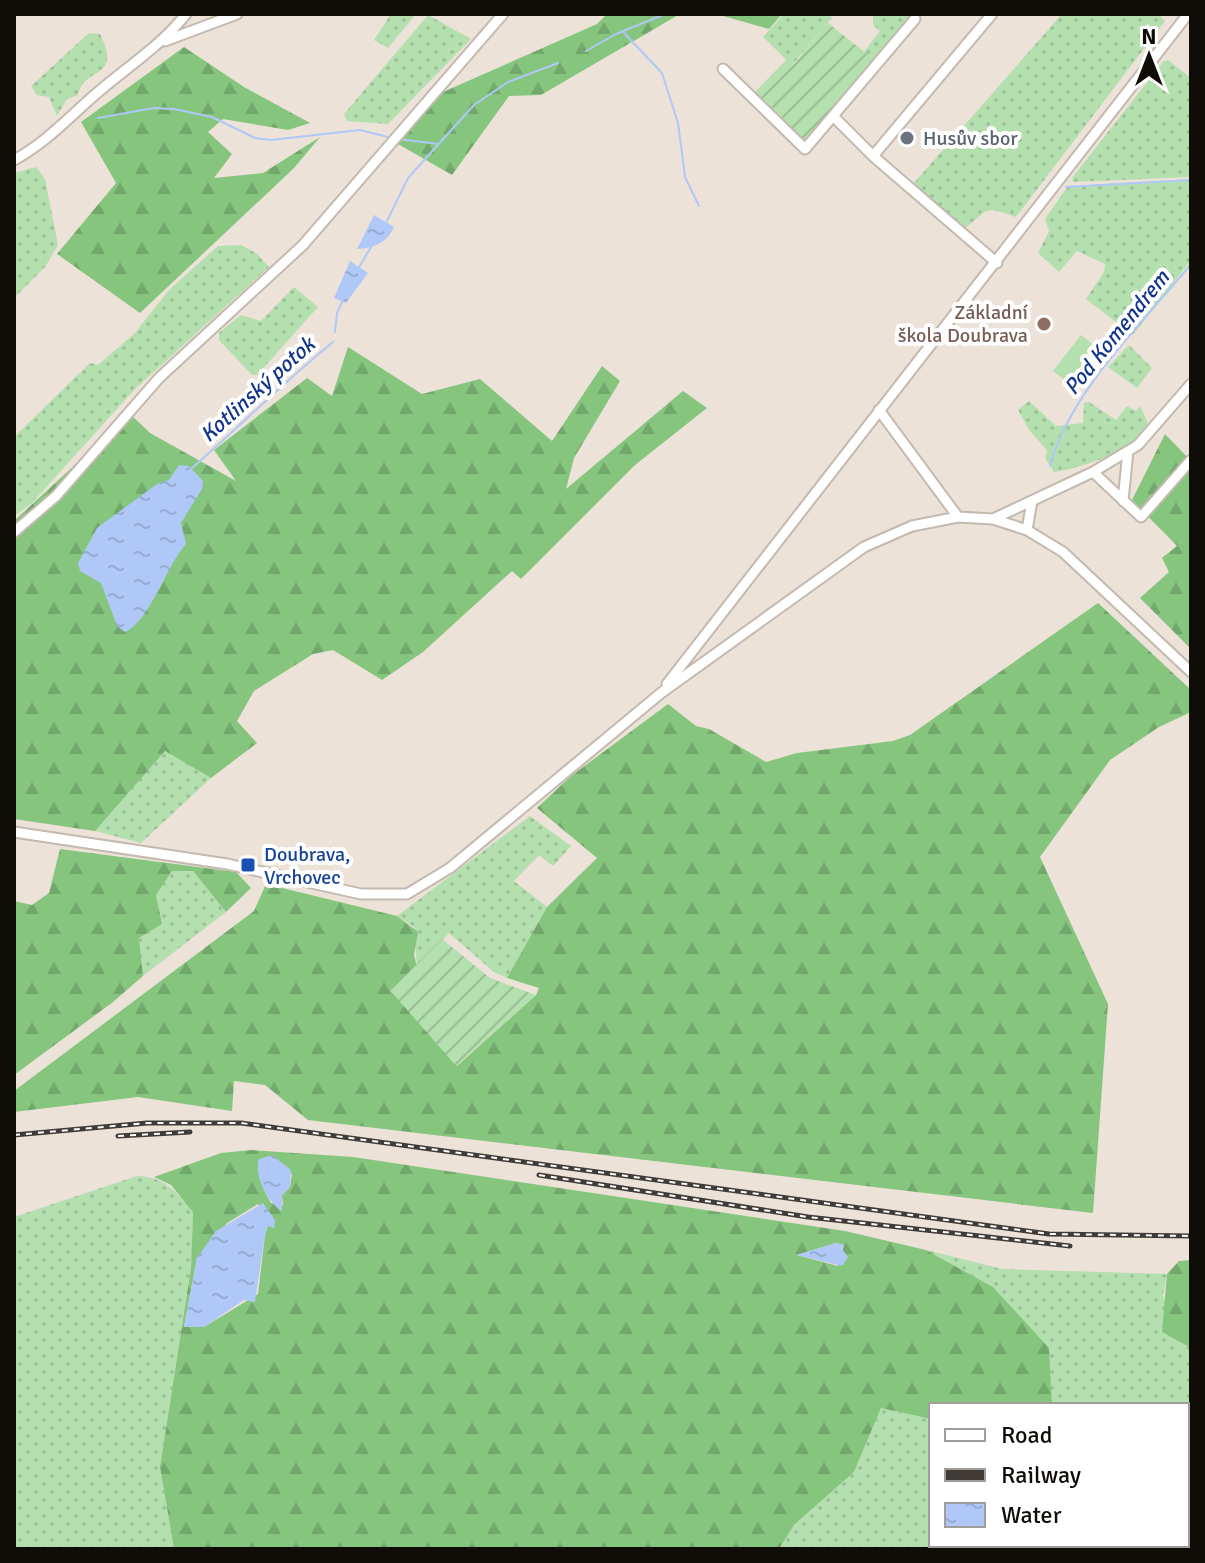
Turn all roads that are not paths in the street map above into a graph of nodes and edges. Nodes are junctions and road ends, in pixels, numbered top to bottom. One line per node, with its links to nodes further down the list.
1 (186, 14): 7 (street)
2 (237, 14): 7 (street)
3 (503, 14): 23 (street)
4 (992, 14): 10 (street)
5 (1188, 14): 12 (street)
6 (915, 19): 9 (street)
7 (165, 41): 11 (street)
8 (723, 69): 9 (street)
9 (833, 116): 10 (street)
10 (873, 156): 12 (street)
11 (14, 160)
12 (997, 263): 14 (street)
13 (1191, 384): 15 (street)
14 (879, 410): 20 (street); 25 (street)
15 (1128, 451): 17 (street); 19 (street)
16 (1191, 460): 19 (street)
17 (1093, 472): 18 (street); 19 (street)
18 (1032, 501): 21 (street); 22 (street)
19 (1123, 501)
20 (958, 517): 21 (street); 25 (street)
21 (993, 519): 22 (street)
22 (1027, 530): 24 (street)
23 (14, 532)
24 (1191, 672)
25 (661, 693): 26 (street)
26 (14, 832)

